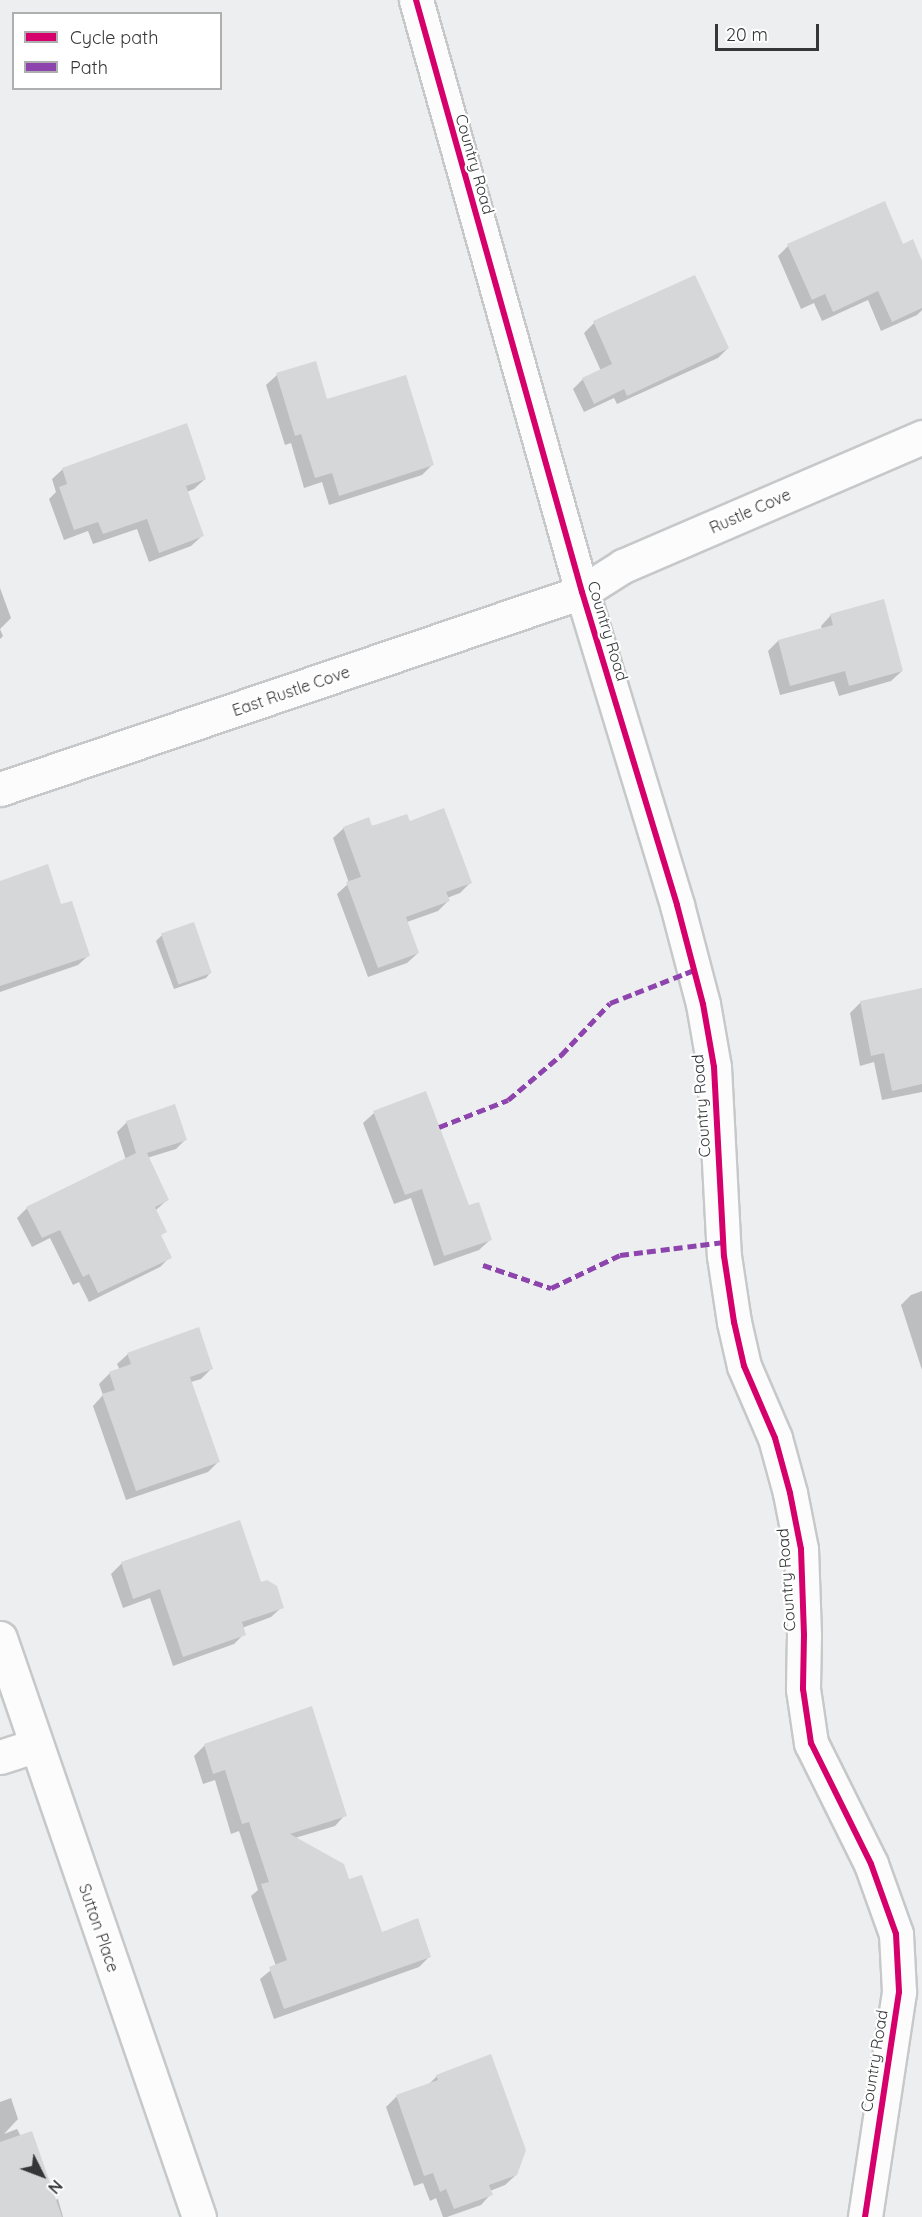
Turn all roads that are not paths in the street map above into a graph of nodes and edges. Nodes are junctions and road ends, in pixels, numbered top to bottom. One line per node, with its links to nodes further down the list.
1 (416, 0): 3 (street, Country Road)
2 (922, 437): 3 (street, Rustle Cove)
3 (582, 592): 4 (street, East Rustle Cove); 8 (street, Country Road)
4 (0, 789)
5 (0, 1638): 6 (street, Sutton Place)
6 (36, 1745): 7 (street); 9 (street, Sutton Place)
7 (0, 1757)
8 (910, 1993): 10 (street, Country Road)
9 (199, 2217)
10 (865, 2217)

